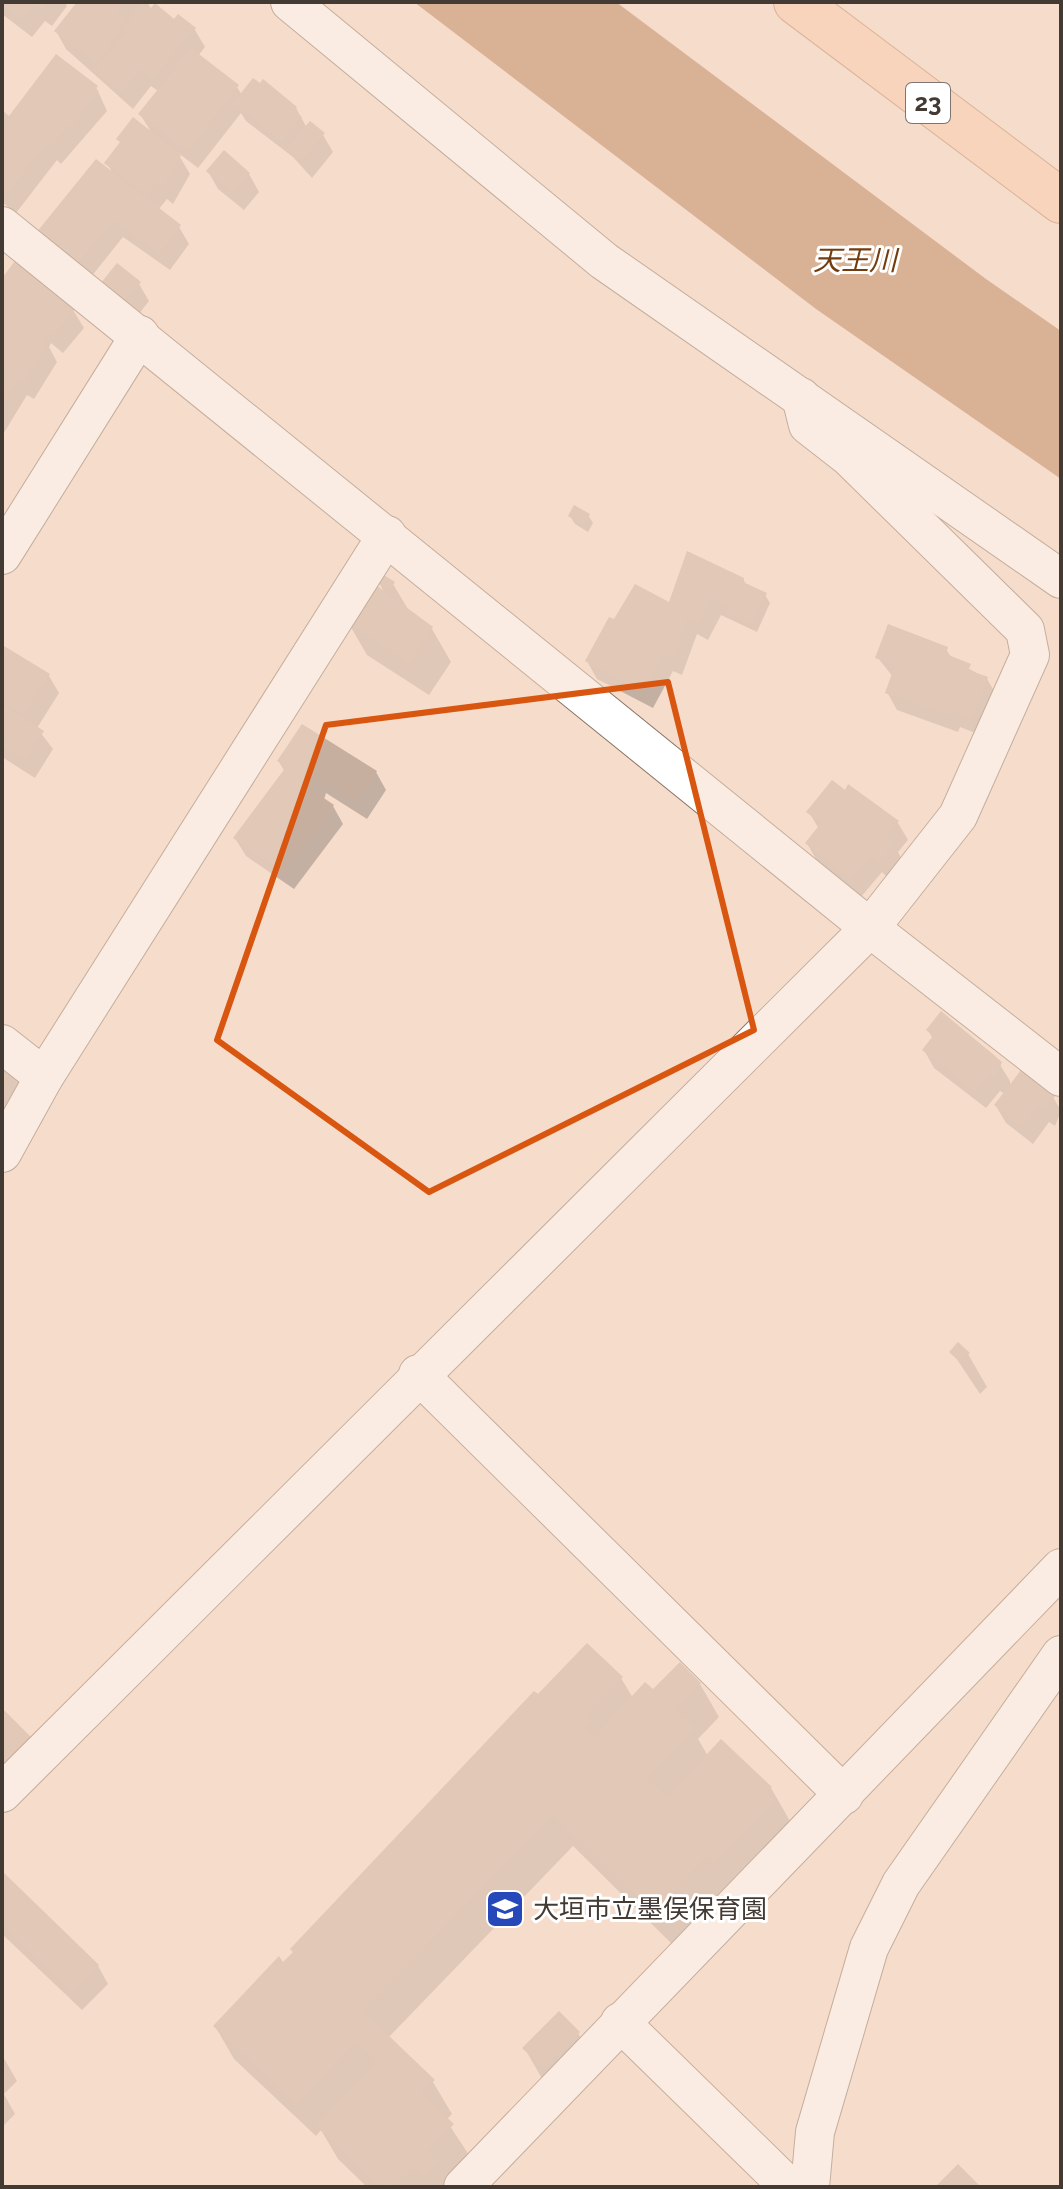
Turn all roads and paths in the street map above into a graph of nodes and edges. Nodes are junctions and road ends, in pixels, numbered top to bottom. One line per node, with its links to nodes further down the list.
1 (290, 2): 6 (street)
2 (796, 2): 3 (main road, 23)
3 (1061, 201)
4 (2, 226): 5 (street)
5 (140, 335): 7 (street); 8 (street)
6 (801, 397): 9 (street); 10 (street)
7 (387, 535): 10 (street); 12 (street)
8 (2, 555)
9 (1061, 579)
10 (870, 928): 13 (street); 15 (street)
11 (2, 1044): 12 (street)
12 (44, 1077): 14 (street)
13 (1061, 1077)
14 (2, 1153)
15 (418, 1374): 18 (street); 19 (street)
16 (1061, 1568): 19 (street)
17 (1061, 1655): 23 (street)
18 (2, 1793)
19 (844, 1795): 20 (street)
20 (620, 2022): 21 (street); 22 (street)
21 (463, 2187)
22 (789, 2187)
23 (810, 2187)

